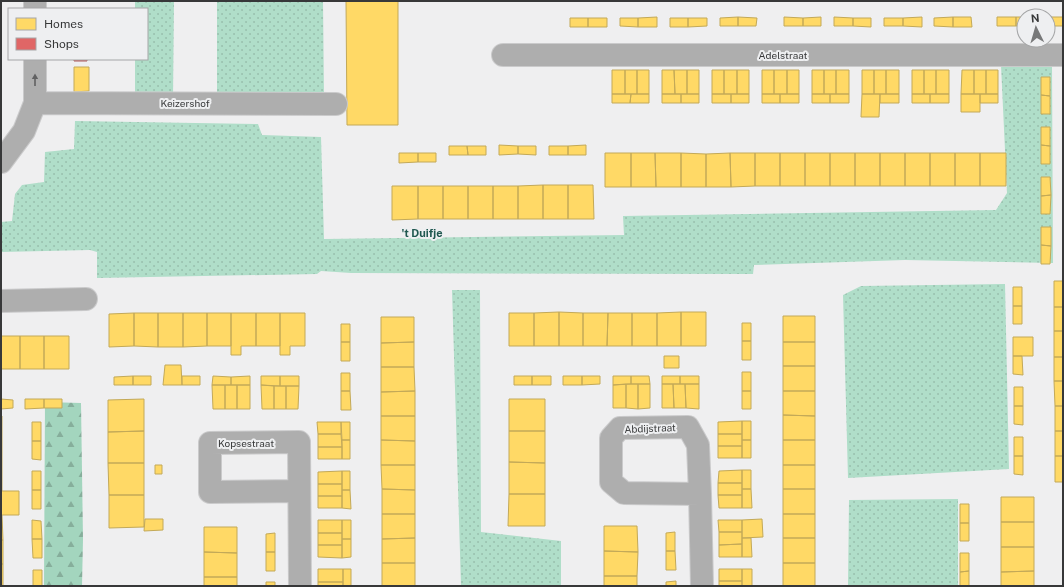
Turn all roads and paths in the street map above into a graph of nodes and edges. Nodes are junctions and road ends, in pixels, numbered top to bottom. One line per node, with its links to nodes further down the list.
1 (503, 55): 2 (street, Adelstraat)
2 (1063, 55)
3 (35, 60): 4 (street, one-way to 3)
4 (35, 103): 5 (street, Keizershof); 6 (street)
5 (336, 104)
6 (3, 157)
7 (86, 299): 8 (street)
8 (1, 301)
9 (299, 491): 11 (street)
10 (700, 494): 10 (street, Abdijstraat); 12 (street, Abdijstraat)
11 (300, 586)
12 (702, 586)

